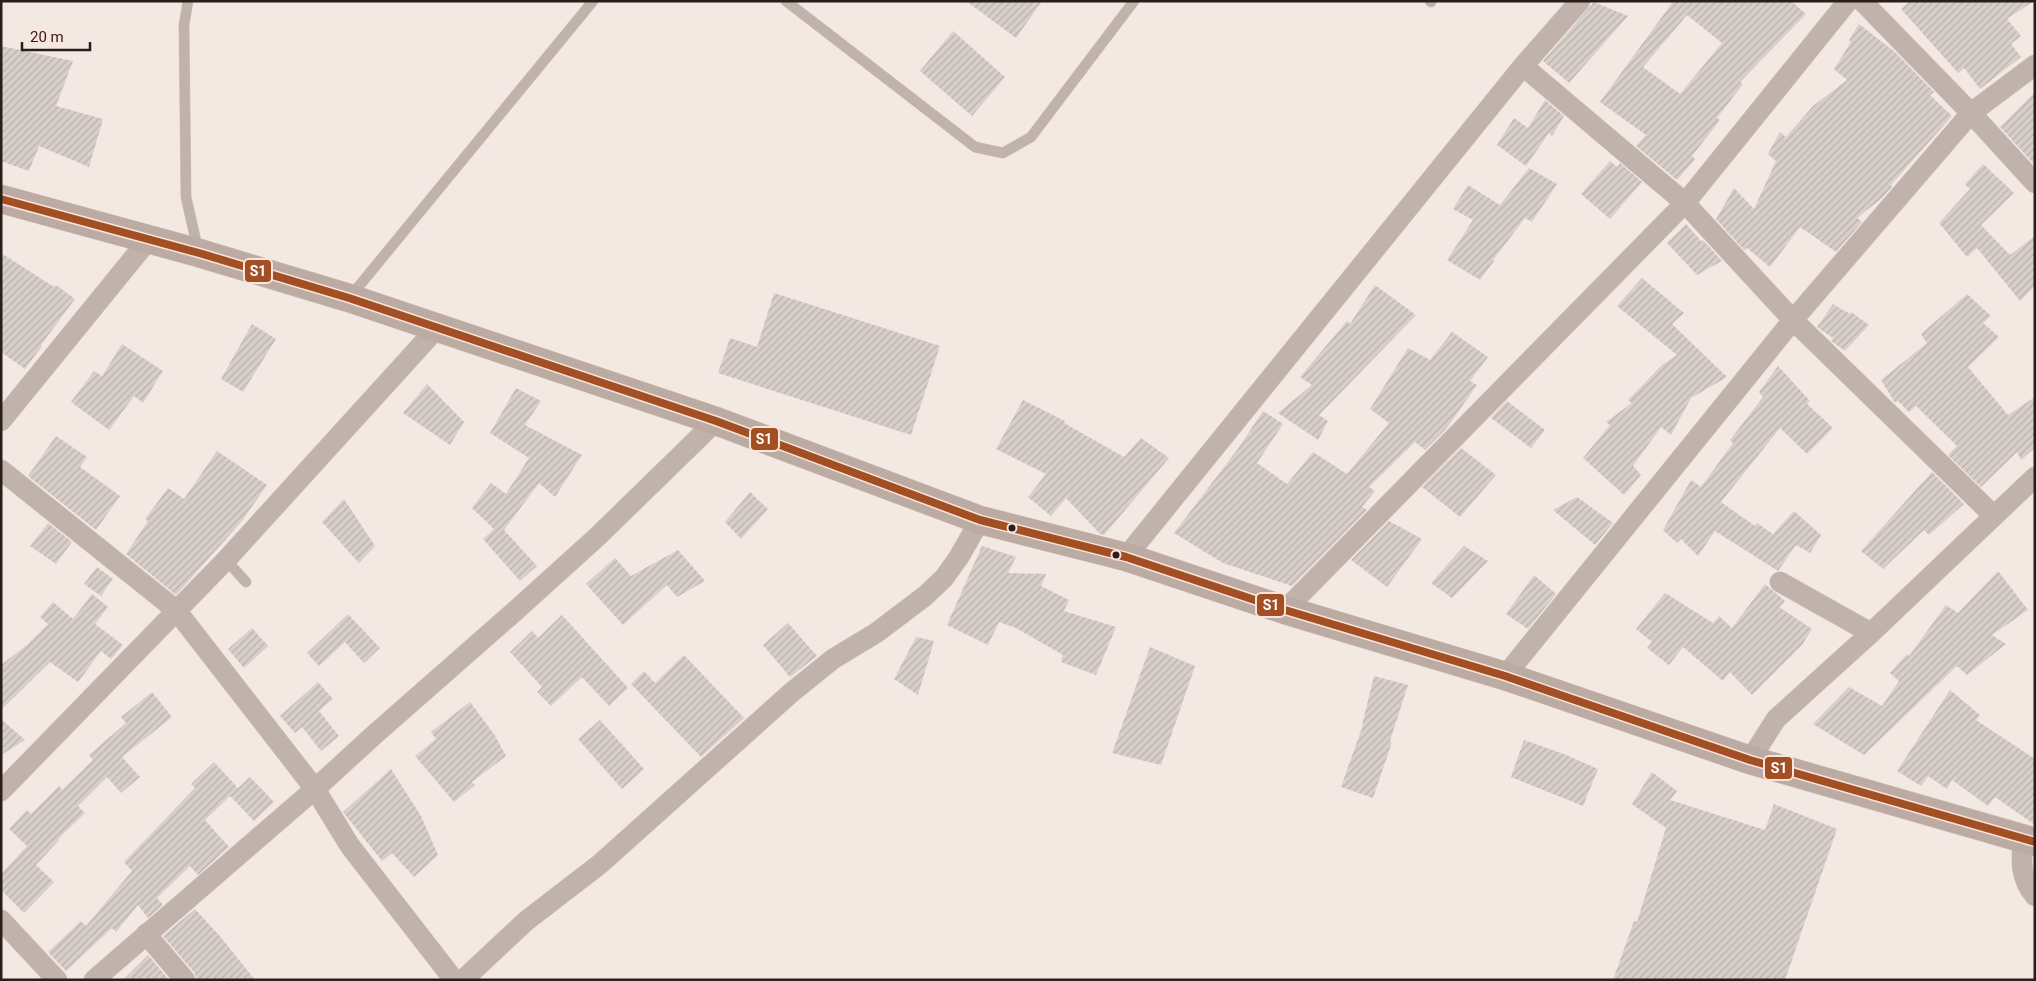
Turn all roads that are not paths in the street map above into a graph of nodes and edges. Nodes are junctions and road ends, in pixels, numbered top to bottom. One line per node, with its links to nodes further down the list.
1 (188, 1): 15 (lane)
2 (593, 1): 16 (lane)
3 (786, 1): 4 (lane)
4 (1134, 1)
5 (1580, 1): 9 (street)
6 (1848, 1): 13 (street)
7 (1862, 1): 10 (street)
8 (2035, 64): 10 (street)
9 (1523, 66): 13 (street); 25 (street)
10 (1971, 113): 11 (street); 17 (street)
11 (2035, 184)
12 (1, 198): 14 (main road)
13 (1685, 204): 17 (street); 30 (street)
14 (149, 239): 15 (main road); 19 (street)
15 (198, 253): 16 (main road)
16 (349, 298): 18 (main road)
17 (1793, 320): 23 (street); 32 (street)
18 (437, 328): 20 (main road); 26 (street)
19 (1, 421)
20 (716, 421): 24 (main road); 34 (street)
21 (1, 470): 29 (street)
22 (2035, 477): 23 (street)
23 (1994, 516): 31 (street)
24 (980, 520): 25 (main road); 44 (street)
25 (1126, 557): 30 (main road)
26 (226, 560): 27 (lane); 29 (street)
27 (246, 582)
28 (1780, 582): 31 (street)
29 (176, 610): 34 (street); 35 (street)
30 (1285, 610): 32 (main road)
31 (1871, 633): 33 (street)
32 (1506, 676): 33 (main road)
33 (1750, 760): 36 (main road)
34 (316, 789): 39 (street); 43 (street)
35 (1, 791)
36 (2029, 840): 37 (street)
37 (2035, 896)
38 (1, 920): 40 (street)
39 (146, 934): 41 (street); 42 (street)
40 (57, 980)
41 (94, 980)
42 (185, 980)
43 (454, 980)
44 (463, 980)

